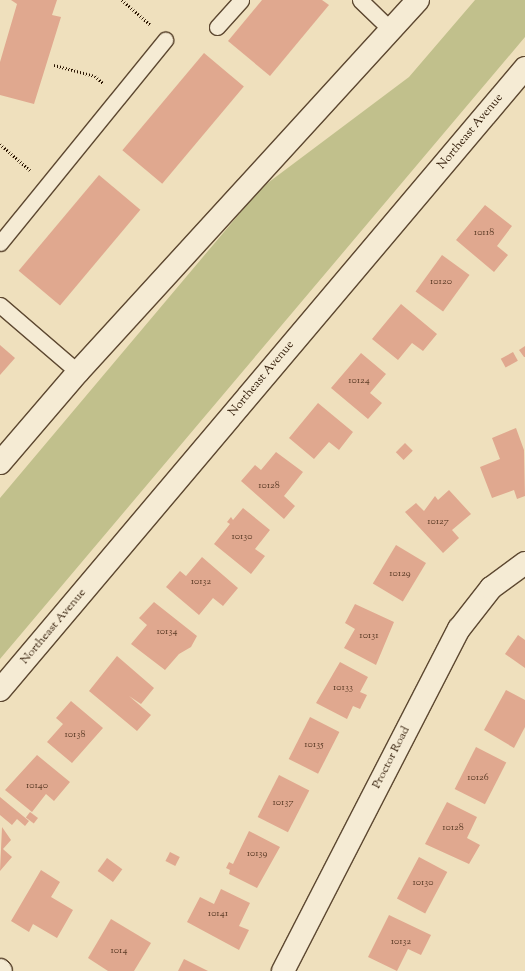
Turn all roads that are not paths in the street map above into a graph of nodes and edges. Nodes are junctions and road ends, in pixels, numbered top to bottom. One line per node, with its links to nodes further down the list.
1 (241, 0): 4 (lane)
2 (360, 0): 5 (lane)
3 (418, 0): 5 (street)
4 (217, 27)
5 (391, 30): 10 (street)
6 (165, 40): 8 (lane)
7 (525, 68): 13 (street, Northeast Avenue)
8 (0, 242)
9 (0, 305): 10 (lane)
10 (78, 372): 11 (street)
11 (0, 463)
12 (525, 563): 14 (street, Proctor Road)
13 (0, 690)
14 (283, 971)

